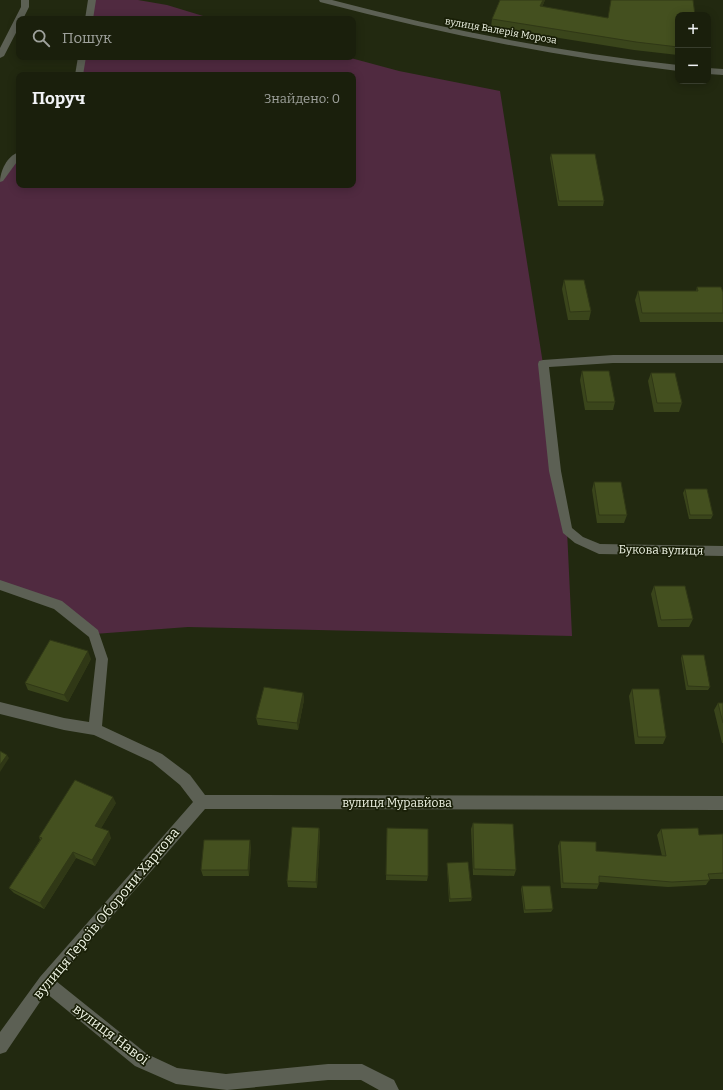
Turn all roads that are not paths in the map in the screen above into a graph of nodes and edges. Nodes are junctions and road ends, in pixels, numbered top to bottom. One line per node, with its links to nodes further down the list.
1 (25, 0): 4 (street)
2 (92, 0): 5 (street)
3 (323, 0): 9 (street, вулиця Валерія Мороза)
4 (20, 16)
5 (89, 16)
6 (16, 25): 7 (street)
7 (0, 56)
8 (82, 60): 11 (street)
9 (675, 68)
10 (711, 71): 12 (street)
11 (80, 72)
12 (723, 72)
13 (16, 157): 14 (street)
14 (0, 179)
15 (723, 359): 16 (street, Букова вулиця)
16 (723, 551)
17 (0, 585): 19 (street)
18 (0, 708): 19 (street)
19 (96, 729): 20 (street)
20 (202, 802): 21 (street, вулиця Муравйова); 22 (street, вулиця Героїв Оборони Харкова)
21 (723, 803)
22 (45, 982): 23 (street, вулиця Героїв Оборони Харкова); 24 (street, вулиця Навої)
23 (0, 1046)
24 (391, 1090)

